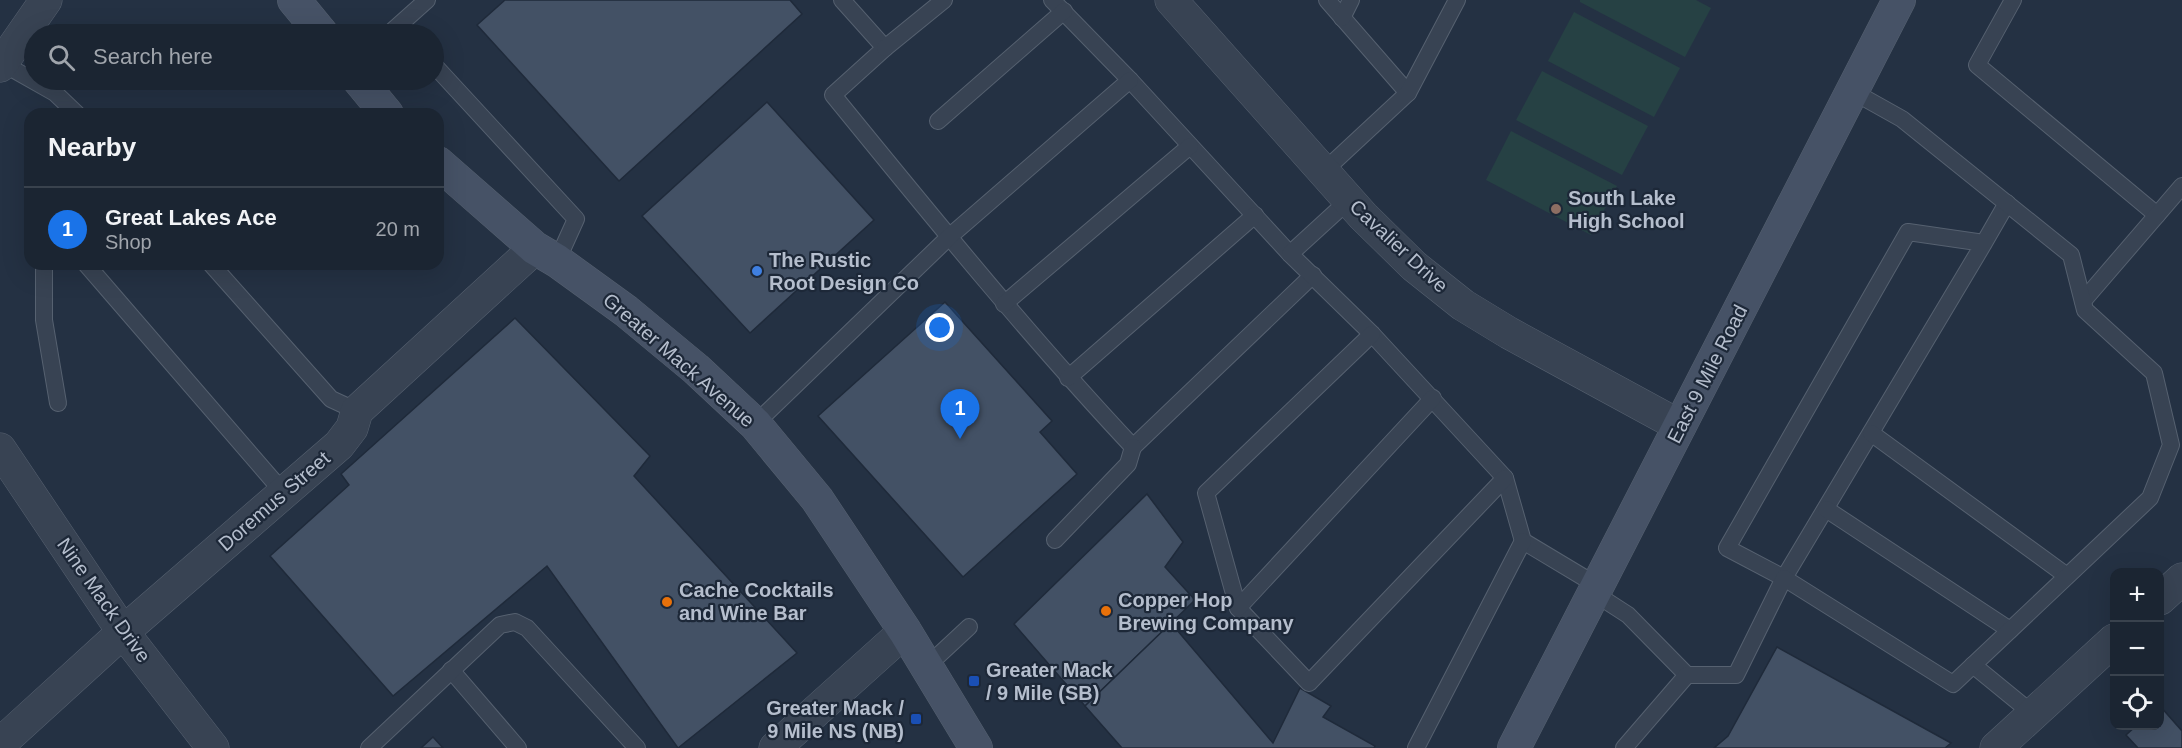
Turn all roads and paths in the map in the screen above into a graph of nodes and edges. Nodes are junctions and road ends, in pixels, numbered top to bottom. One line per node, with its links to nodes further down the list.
1 (40, 0): 20 (street)
2 (46, 0): 15 (street)
3 (294, 0): 16 (street)
4 (427, 0): 17 (lane)
5 (842, 0): 19 (lane)
6 (944, 0): 19 (lane)
7 (1171, 0): 33 (street, Cavalier Drive)
8 (1327, 0): 14 (lane)
9 (1351, 0): 14 (lane)
10 (1457, 0): 27 (lane)
11 (1899, 0): 26 (street, East 9 Mile Road)
12 (2013, 0): 37 (lane)
13 (1058, 6): 23 (lane); 30 (lane)
14 (1342, 18): 27 (lane)
15 (26, 24)
16 (314, 24)
17 (404, 24)
18 (24, 27): 20 (street)
19 (885, 48): 39 (lane)
20 (1, 55): 21 (lane)
21 (24, 71)
22 (444, 76): 42 (lane)
23 (1130, 80): 31 (lane); 39 (lane)
24 (51, 90): 28 (lane)
25 (367, 90): 29 (street)
26 (1852, 91): 36 (lane); 55 (street, East 9 Mile Road)
27 (1408, 93): 33 (lane)
28 (70, 108)
29 (382, 108)
30 (938, 121)
31 (1190, 146): 38 (lane); 48 (lane)
32 (444, 168): 42 (street, Greater Mack Avenue)
33 (1324, 171): 35 (street, Cavalier Drive)
34 (2182, 186): 37 (lane)
35 (1349, 200): 41 (lane); 55 (street, Cavalier Drive)
36 (2007, 204): 40 (lane); 47 (lane)
37 (2157, 214): 47 (lane)
38 (1255, 215): 41 (lane); 50 (lane)
39 (949, 237): 48 (lane); 54 (lane)
40 (1984, 243): 56 (lane); 65 (lane)
41 (1290, 254): 46 (lane)
42 (546, 255): 53 (street, Doremus Street); 54 (street, Greater Mack Avenue)
43 (44, 270): 52 (lane)
44 (91, 270): 60 (lane)
45 (216, 270): 53 (lane)
46 (1312, 275): 49 (lane); 57 (lane)
47 (2083, 301): 64 (lane)
48 (1004, 304): 50 (lane)
49 (1372, 334): 51 (lane); 69 (lane)
50 (1068, 378): 57 (lane)
51 (1433, 399): 59 (lane); 69 (lane)
52 (58, 403)
53 (357, 411): 60 (street, Doremus Street)
54 (755, 424): 72 (street, Greater Mack Avenue)
55 (1680, 426): 67 (street, East 9 Mile Road)
56 (1871, 433): 61 (lane); 64 (lane)
57 (1132, 447): 62 (lane)
58 (0, 448): 73 (street, Nine Mack Drive)
59 (1504, 478): 63 (lane); 69 (lane)
60 (283, 492): 73 (street, Doremus Street)
61 (1826, 508): 65 (lane); 71 (lane)
62 (1055, 540)
63 (1523, 541): 67 (lane); 87 (lane)
64 (2067, 576): 71 (lane)
65 (1784, 578): 75 (lane); 78 (lane)
66 (2182, 579): 68 (street)
67 (1596, 589): 78 (lane); 88 (street, East 9 Mile Road)
68 (2164, 595)
69 (1238, 608)
70 (969, 627): 76 (lane)
71 (2010, 630): 75 (lane)
72 (905, 631): 76 (street, Greater Mack Avenue); 85 (street)
73 (123, 632): 80 (street, Doremus Street); 81 (street, Nine Mack Drive)
74 (2110, 645): 79 (street)
75 (1973, 665): 79 (lane)
76 (926, 667): 86 (street, Greater Mack Avenue)
77 (451, 670): 82 (lane); 83 (lane); 84 (lane)
78 (1687, 675): 89 (lane)
79 (2033, 714): 90 (street)
80 (0, 744)
81 (213, 748)
82 (369, 748)
83 (519, 748)
84 (637, 748)
85 (775, 748)
86 (976, 748)
87 (1416, 748)
88 (1514, 748)
89 (1624, 748)
90 (1996, 748)

